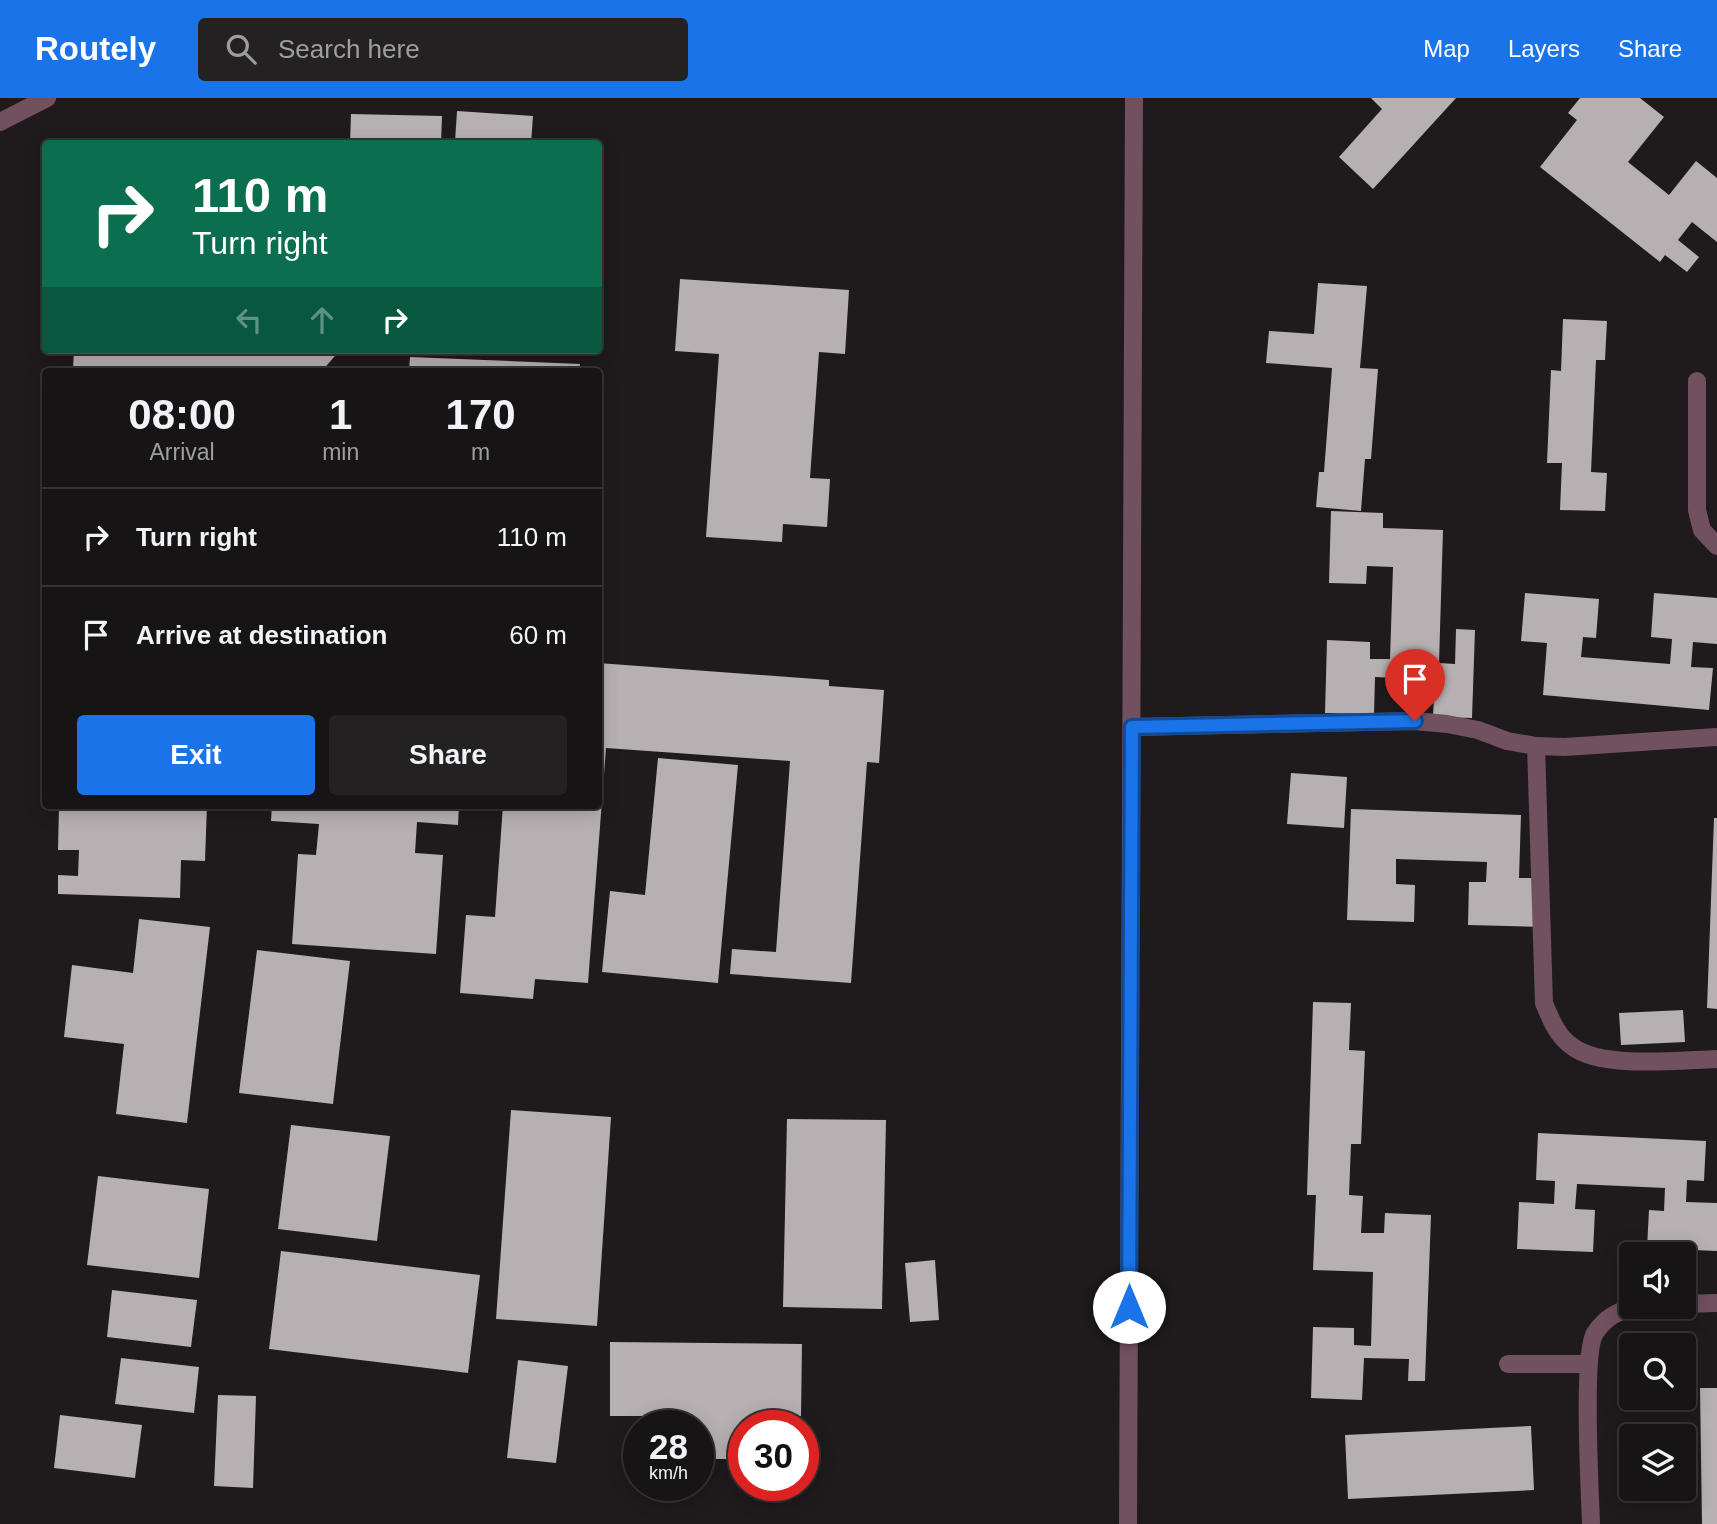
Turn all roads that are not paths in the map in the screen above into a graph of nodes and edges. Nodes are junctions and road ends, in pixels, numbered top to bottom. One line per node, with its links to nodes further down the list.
1 (47, 98): 3 (street)
2 (1135, 98): 6 (street)
3 (0, 122)
4 (1697, 381): 5 (street)
5 (1717, 546)
6 (1132, 727): 8 (street); 15 (street)
7 (1717, 737): 8 (street)
8 (1536, 746): 9 (street)
9 (1717, 1059)
10 (1717, 1303): 11 (street)
11 (1696, 1304)
12 (1619, 1312): 14 (street)
13 (1508, 1364): 14 (street)
14 (1588, 1364): 16 (street)
15 (1128, 1524)
16 (1591, 1524)

